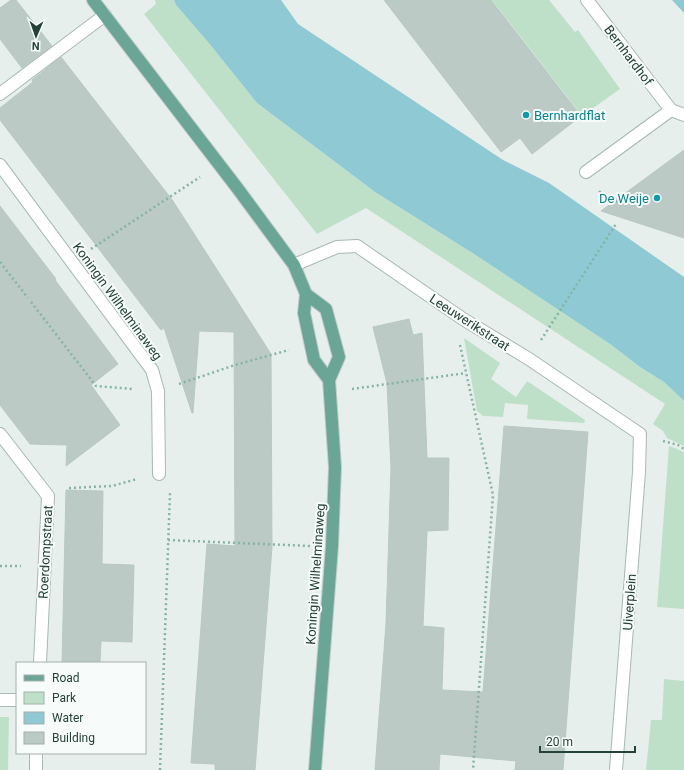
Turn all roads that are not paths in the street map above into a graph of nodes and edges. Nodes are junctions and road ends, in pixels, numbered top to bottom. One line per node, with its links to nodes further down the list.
1 (94, 0): 3 (main road)
2 (587, 0): 5 (street, Bernhardhof)
3 (106, 15): 4 (street); 9 (main road)
4 (0, 94)
5 (671, 110): 6 (street); 8 (street)
6 (684, 115)
7 (0, 165): 14 (street, Koningin Wilhelminaweg)
8 (586, 172)
9 (294, 265): 10 (main road); 13 (street, Leeuwerikstraat)
10 (306, 294): 11 (main road); 11 (main road, Koningin Wilhelminaweg)
11 (329, 380): 20 (main road, Koningin Wilhelminaweg)
12 (0, 434): 15 (street, Roerdompstraat)
13 (640, 434): 21 (street, Uiverplein)
14 (159, 474)
15 (40, 662)
16 (0, 700): 17 (street)
17 (16, 700)
18 (36, 754): 19 (street)
19 (36, 770)
20 (316, 770)
21 (616, 770)

